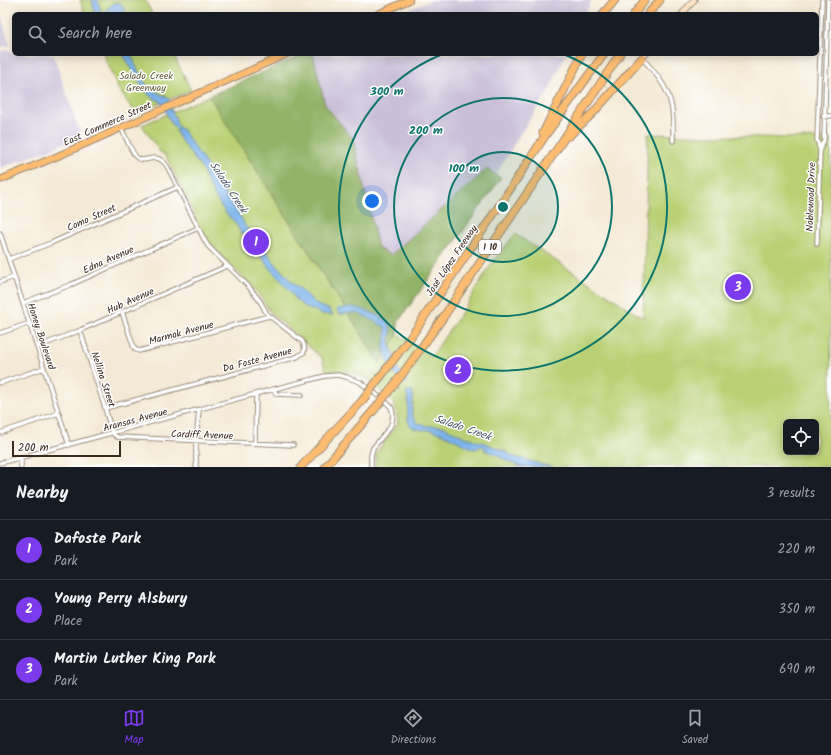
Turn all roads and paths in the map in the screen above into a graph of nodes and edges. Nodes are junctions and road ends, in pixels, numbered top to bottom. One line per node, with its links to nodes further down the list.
1 (409, 0): 8 (main road)
2 (615, 0): 9 (highway)
3 (645, 0): 10 (highway)
4 (660, 0): 11 (highway)
5 (694, 0): 12 (main road)
6 (822, 0): 18 (street, Noblewood Drive)
7 (828, 0): 19 (street, Noblewood Drive)
8 (382, 12)
9 (606, 12)
10 (636, 12)
11 (650, 12)
12 (684, 12)
13 (282, 56): 24 (main road, East Commerce Street)
14 (581, 56): 28 (highway)
15 (603, 56): 28 (highway, José López Freeway / I 10)
16 (619, 56): 26 (highway, I 10)
17 (644, 56): 25 (street); 26 (highway)
18 (820, 70): 19 (street); 21 (street, Noblewood Drive)
19 (826, 70): 20 (street); 22 (street, Noblewood Drive)
20 (831, 70)
21 (818, 116): 22 (street); 27 (street, Noblewood Drive)
22 (824, 116): 23 (street); 27 (street, Noblewood Drive)
23 (831, 116)
24 (121, 128): 29 (main road, East Commerce Street); 30 (street, Da Foste Avenue)
25 (673, 141)
26 (559, 146): 64 (highway, I 10, bridge)
27 (820, 150): 33 (street, Noblewood Drive)
28 (531, 157): 63 (highway, José López Freeway / I 10, bridge)
29 (0, 180)
30 (178, 187): 31 (street, Da Foste Avenue); 34 (street, Como Street)
31 (198, 228): 35 (street, Da Foste Avenue); 38 (street, Edna Avenue)
32 (0, 233): 34 (street, Honey Boulevard)
33 (817, 244)
34 (9, 259): 36 (street, Honey Boulevard)
35 (227, 266): 39 (street, Hub Avenue); 40 (street, Da Foste Avenue)
36 (14, 277): 37 (street); 38 (street, Honey Boulevard)
37 (0, 282)
38 (23, 303): 41 (street, Honey Boulevard)
39 (122, 312): 40 (street, Marmok Avenue); 42 (street, Hub Avenue)
40 (269, 316): 50 (street, Da Foste Avenue)
41 (30, 323): 43 (street); 44 (street, Honey Boulevard)
42 (80, 330): 44 (street, Hub Avenue); 50 (street, Nellina Street)
43 (0, 333)
44 (37, 347): 45 (street, Honey Boulevard)
45 (44, 368): 46 (street); 52 (street, Honey Boulevard)
46 (0, 383)
47 (274, 389): 48 (street, Aransas Avenue); 49 (street); 65 (street, Aransas Avenue)
48 (256, 394): 51 (street, Aransas Avenue); 56 (street)
49 (302, 395)
50 (105, 408): 54 (street, Nellina Street)
51 (199, 410): 54 (street, Aransas Avenue); 55 (street)
52 (59, 413): 53 (street); 57 (street, Honey Boulevard)
53 (0, 433)
54 (112, 433): 55 (street, Cardiff Avenue); 57 (street, Aransas Avenue)
55 (196, 442): 56 (street, Cardiff Avenue); 62 (street)
56 (255, 444): 58 (street, Cardiff Avenue)
57 (69, 445): 59 (street, Aransas Avenue)
58 (294, 445)
59 (21, 457): 60 (street, Aransas Avenue); 61 (street)
60 (0, 463)
61 (21, 467)
62 (196, 467)
63 (302, 467)
64 (325, 467)
65 (370, 467)

